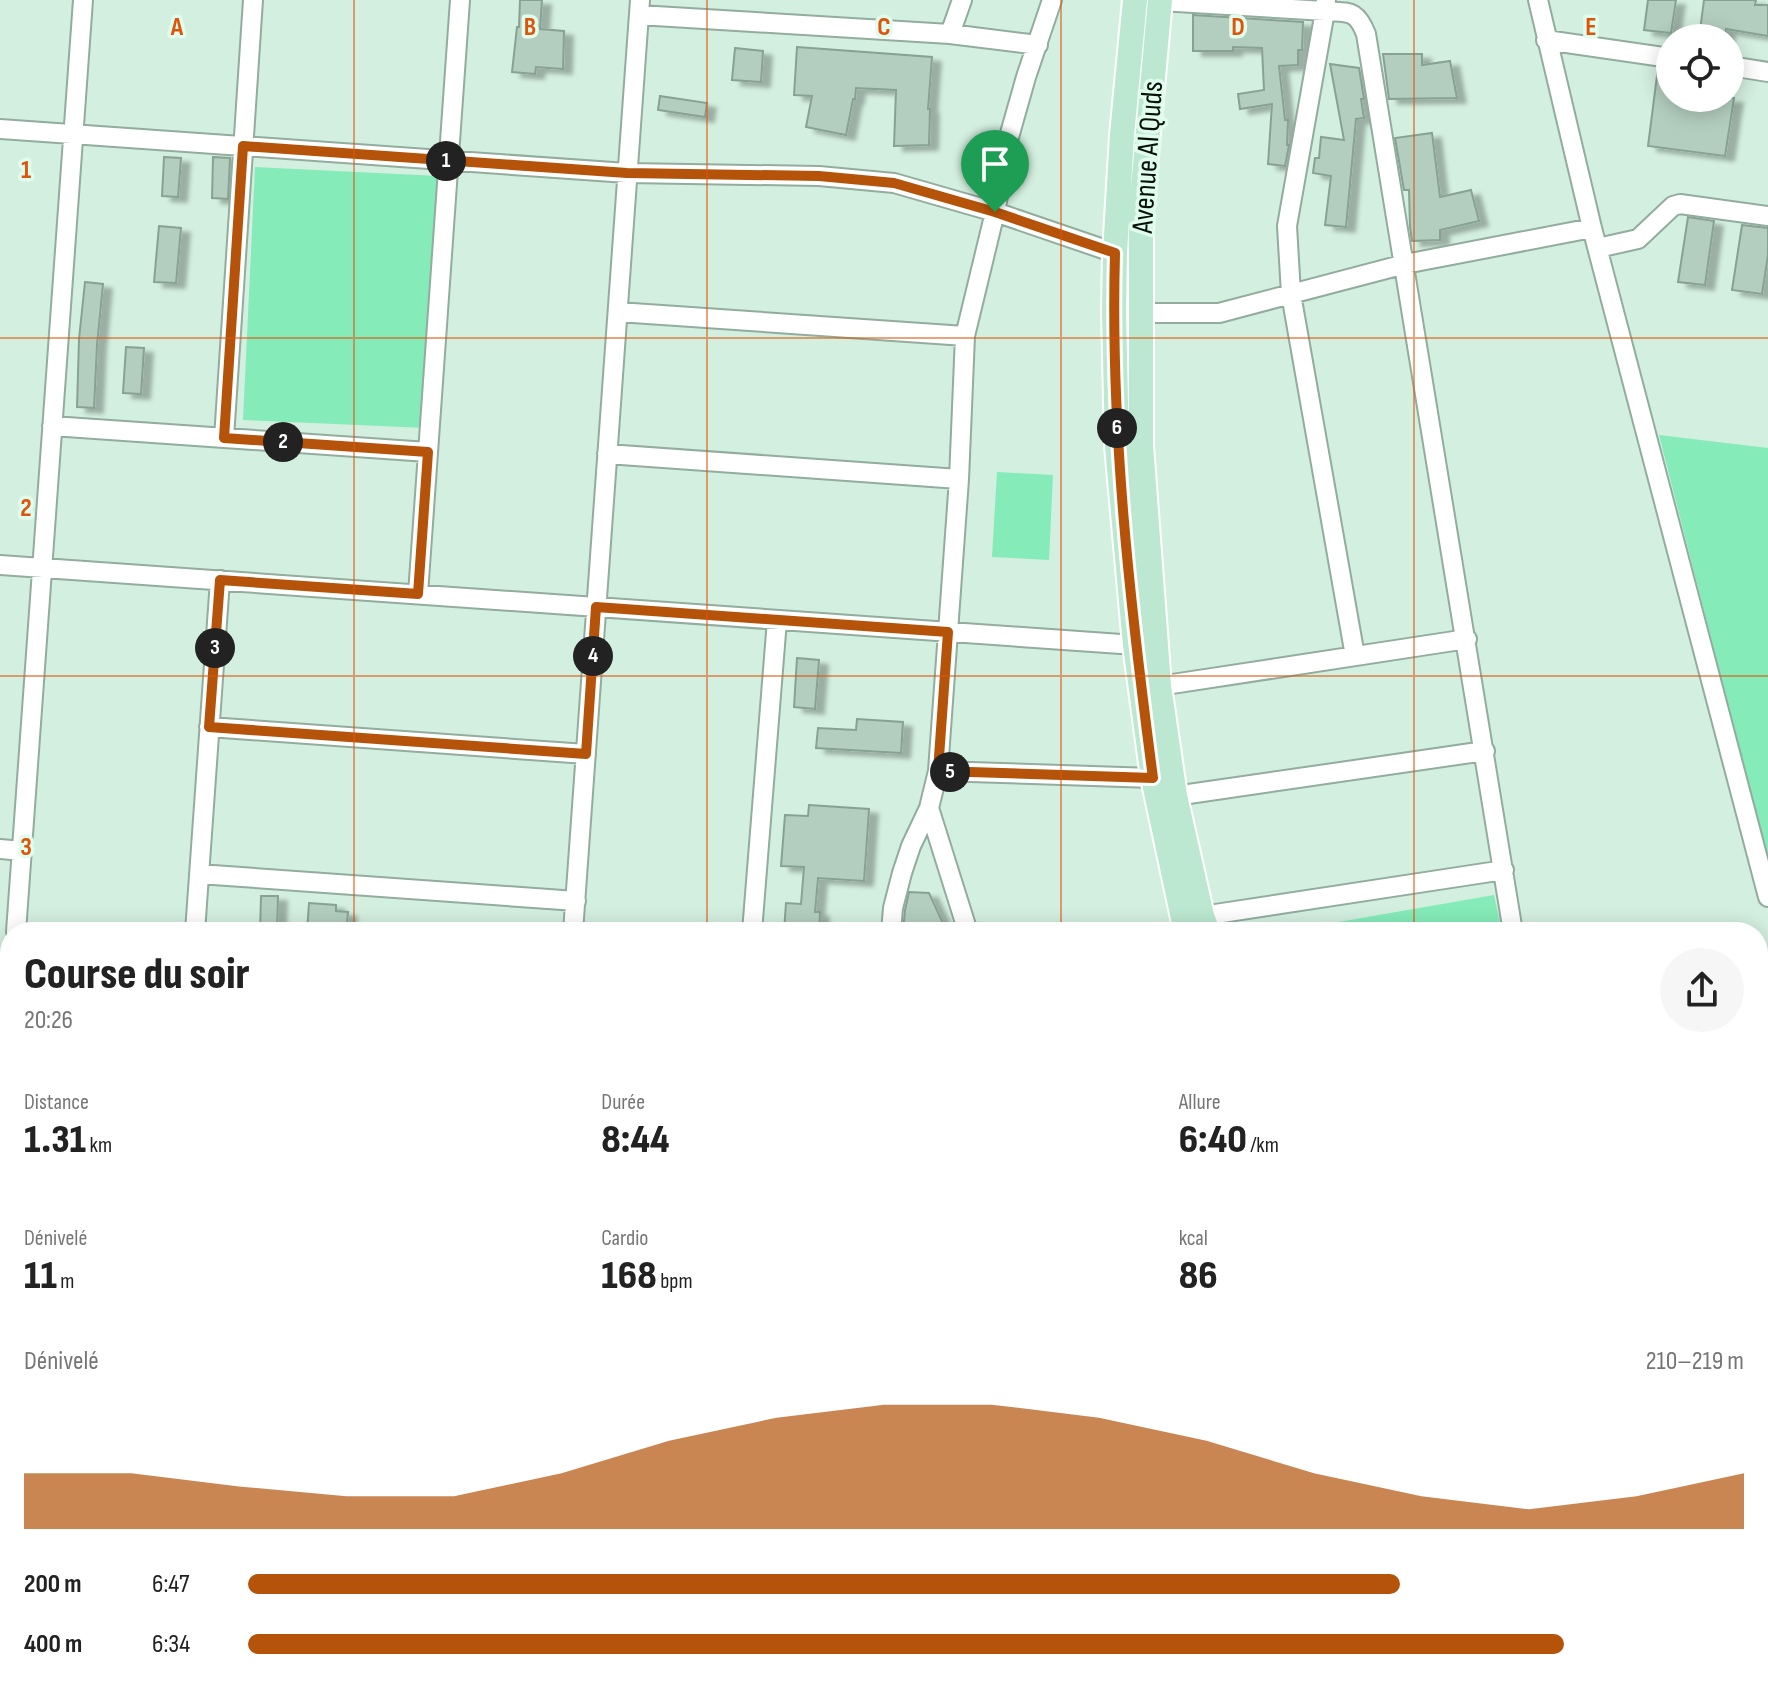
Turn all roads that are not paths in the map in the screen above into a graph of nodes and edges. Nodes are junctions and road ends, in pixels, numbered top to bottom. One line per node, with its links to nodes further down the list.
1 (83, 0): 18 (street)
2 (253, 0): 19 (street)
3 (460, 0): 20 (street)
4 (962, 0): 11 (street)
5 (1052, 0): 13 (street)
6 (1135, 0): 26 (main road, Avenue Al Quds)
7 (1160, 0): 9 (street); 30 (main road, Avenue Al Quds)
8 (1538, 0): 12 (street)
9 (1325, 5): 27 (street); 28 (street)
10 (639, 8): 11 (street); 21 (street)
11 (950, 34): 13 (street)
12 (1546, 40): 14 (street); 24 (street)
13 (1038, 45): 22 (street)
14 (1656, 56)
15 (1744, 68): 16 (street)
16 (1768, 72)
17 (0, 129): 18 (street)
18 (73, 135): 19 (street); 32 (street)
19 (243, 146): 20 (street); 33 (street)
20 (449, 161): 21 (street); 34 (street)
21 (627, 173): 22 (street); 29 (street)
22 (995, 212): 26 (street); 31 (street)
23 (1768, 216): 25 (street)
24 (1592, 228): 25 (street); 27 (street)
25 (1598, 248): 59 (street)
26 (1115, 253): 45 (main road, Avenue Al Quds)
27 (1405, 264): 28 (street); 44 (street)
28 (1291, 294): 30 (street); 46 (street)
29 (618, 312): 31 (street); 35 (street)
30 (1139, 313): 47 (main road, Avenue Al Quds)
31 (965, 336): 36 (street)
32 (52, 426): 33 (street); 38 (street)
33 (224, 438): 34 (street)
34 (428, 452): 40 (street)
35 (607, 454): 36 (street); 41 (street)
36 (959, 479): 43 (street)
37 (0, 565): 38 (street)
38 (42, 568): 39 (street); 56 (street)
39 (220, 580): 40 (street); 48 (street)
40 (418, 594): 41 (street)
41 (596, 607): 42 (street); 50 (street)
42 (777, 620): 43 (street); 64 (street)
43 (948, 632): 45 (street); 51 (street)
44 (1467, 639): 46 (street); 49 (street)
45 (1135, 645): 52 (main road, Avenue Al Quds)
46 (1355, 656): 47 (street)
47 (1159, 686): 53 (main road, Avenue Al Quds)
48 (209, 727): 50 (street); 58 (street)
49 (1485, 751): 53 (street); 57 (street)
50 (586, 754): 60 (street)
51 (938, 771): 52 (street); 54 (street)
52 (1153, 778): 67 (main road, Avenue Al Quds)
53 (1175, 796): 68 (main road, Avenue Al Quds)
54 (929, 808): 65 (street); 66 (street)
55 (0, 849): 56 (street)
56 (22, 851): 61 (street)
57 (1504, 870): 69 (street); 70 (street)
58 (199, 874): 60 (street); 62 (street)
59 (1768, 897)
60 (576, 901): 63 (street)
61 (17, 922)
62 (196, 922)
63 (574, 922)
64 (753, 922)
65 (892, 922)
66 (965, 922)
67 (1197, 922)
68 (1198, 922)
69 (1226, 922)
70 (1512, 922)

